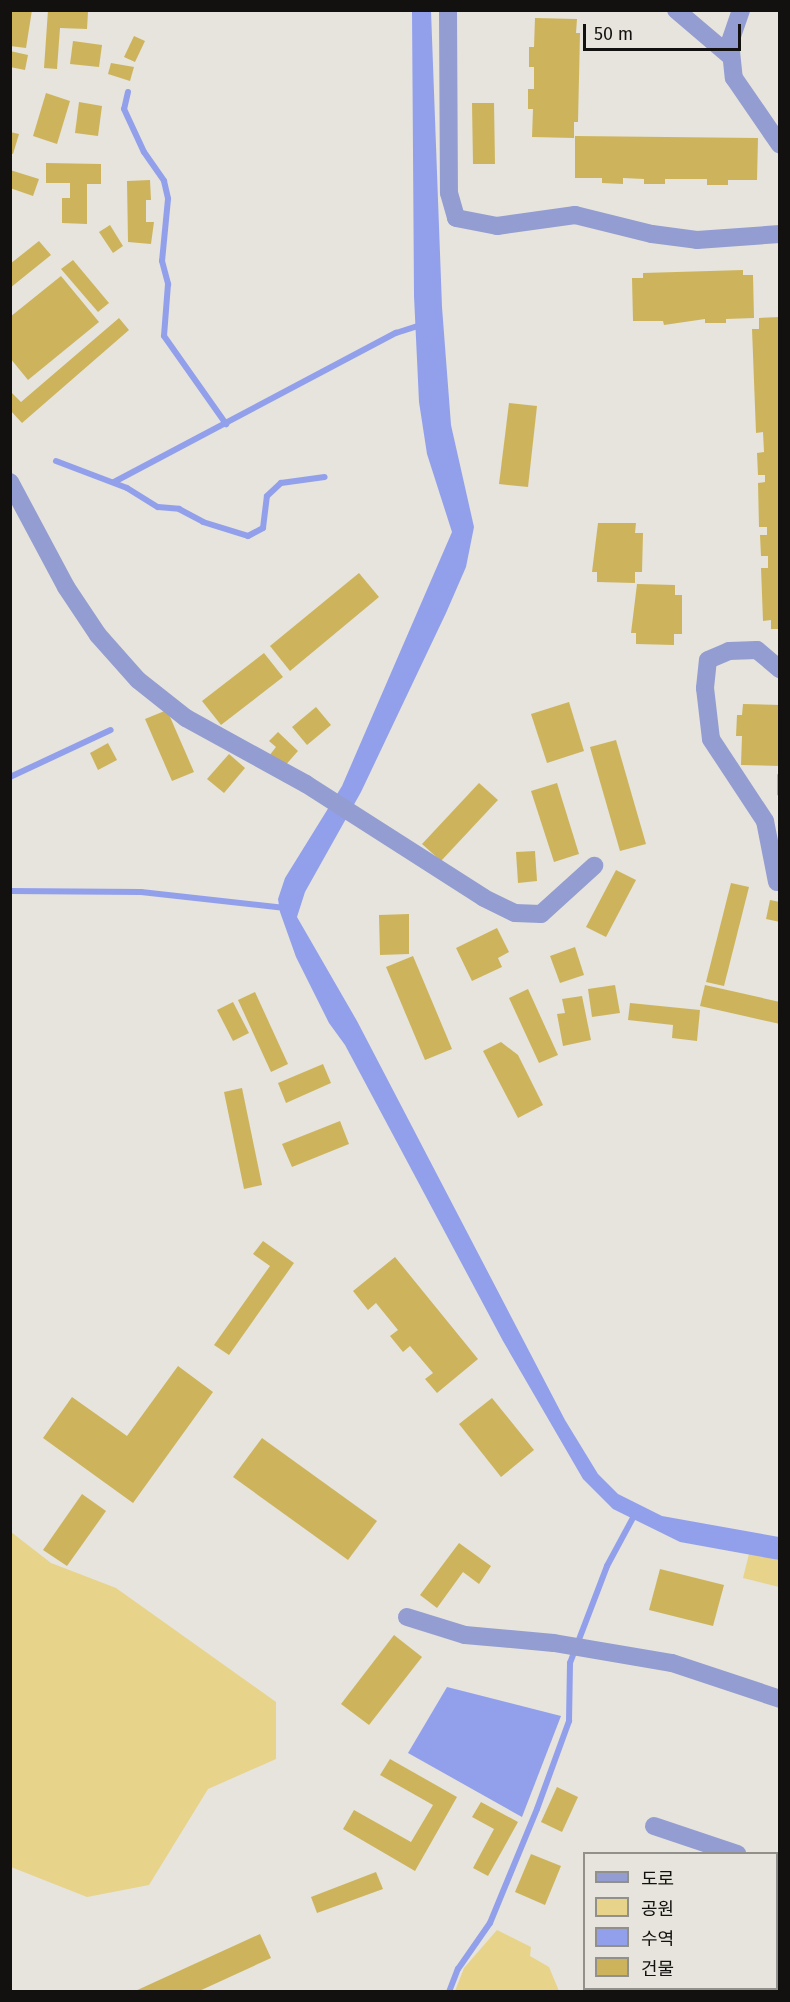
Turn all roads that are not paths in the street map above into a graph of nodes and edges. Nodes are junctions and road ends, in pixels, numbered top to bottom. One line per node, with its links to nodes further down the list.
1 (448, 10): 6 (street)
2 (676, 10): 4 (street)
3 (741, 10): 4 (street)
4 (729, 55): 5 (street)
5 (779, 149)
6 (780, 234)
7 (10, 482): 9 (street)
8 (780, 669): 10 (street)
9 (594, 866)
10 (777, 882)
11 (407, 1617): 12 (street)
12 (780, 1699)
13 (654, 1826): 14 (street)
14 (731, 1852)

